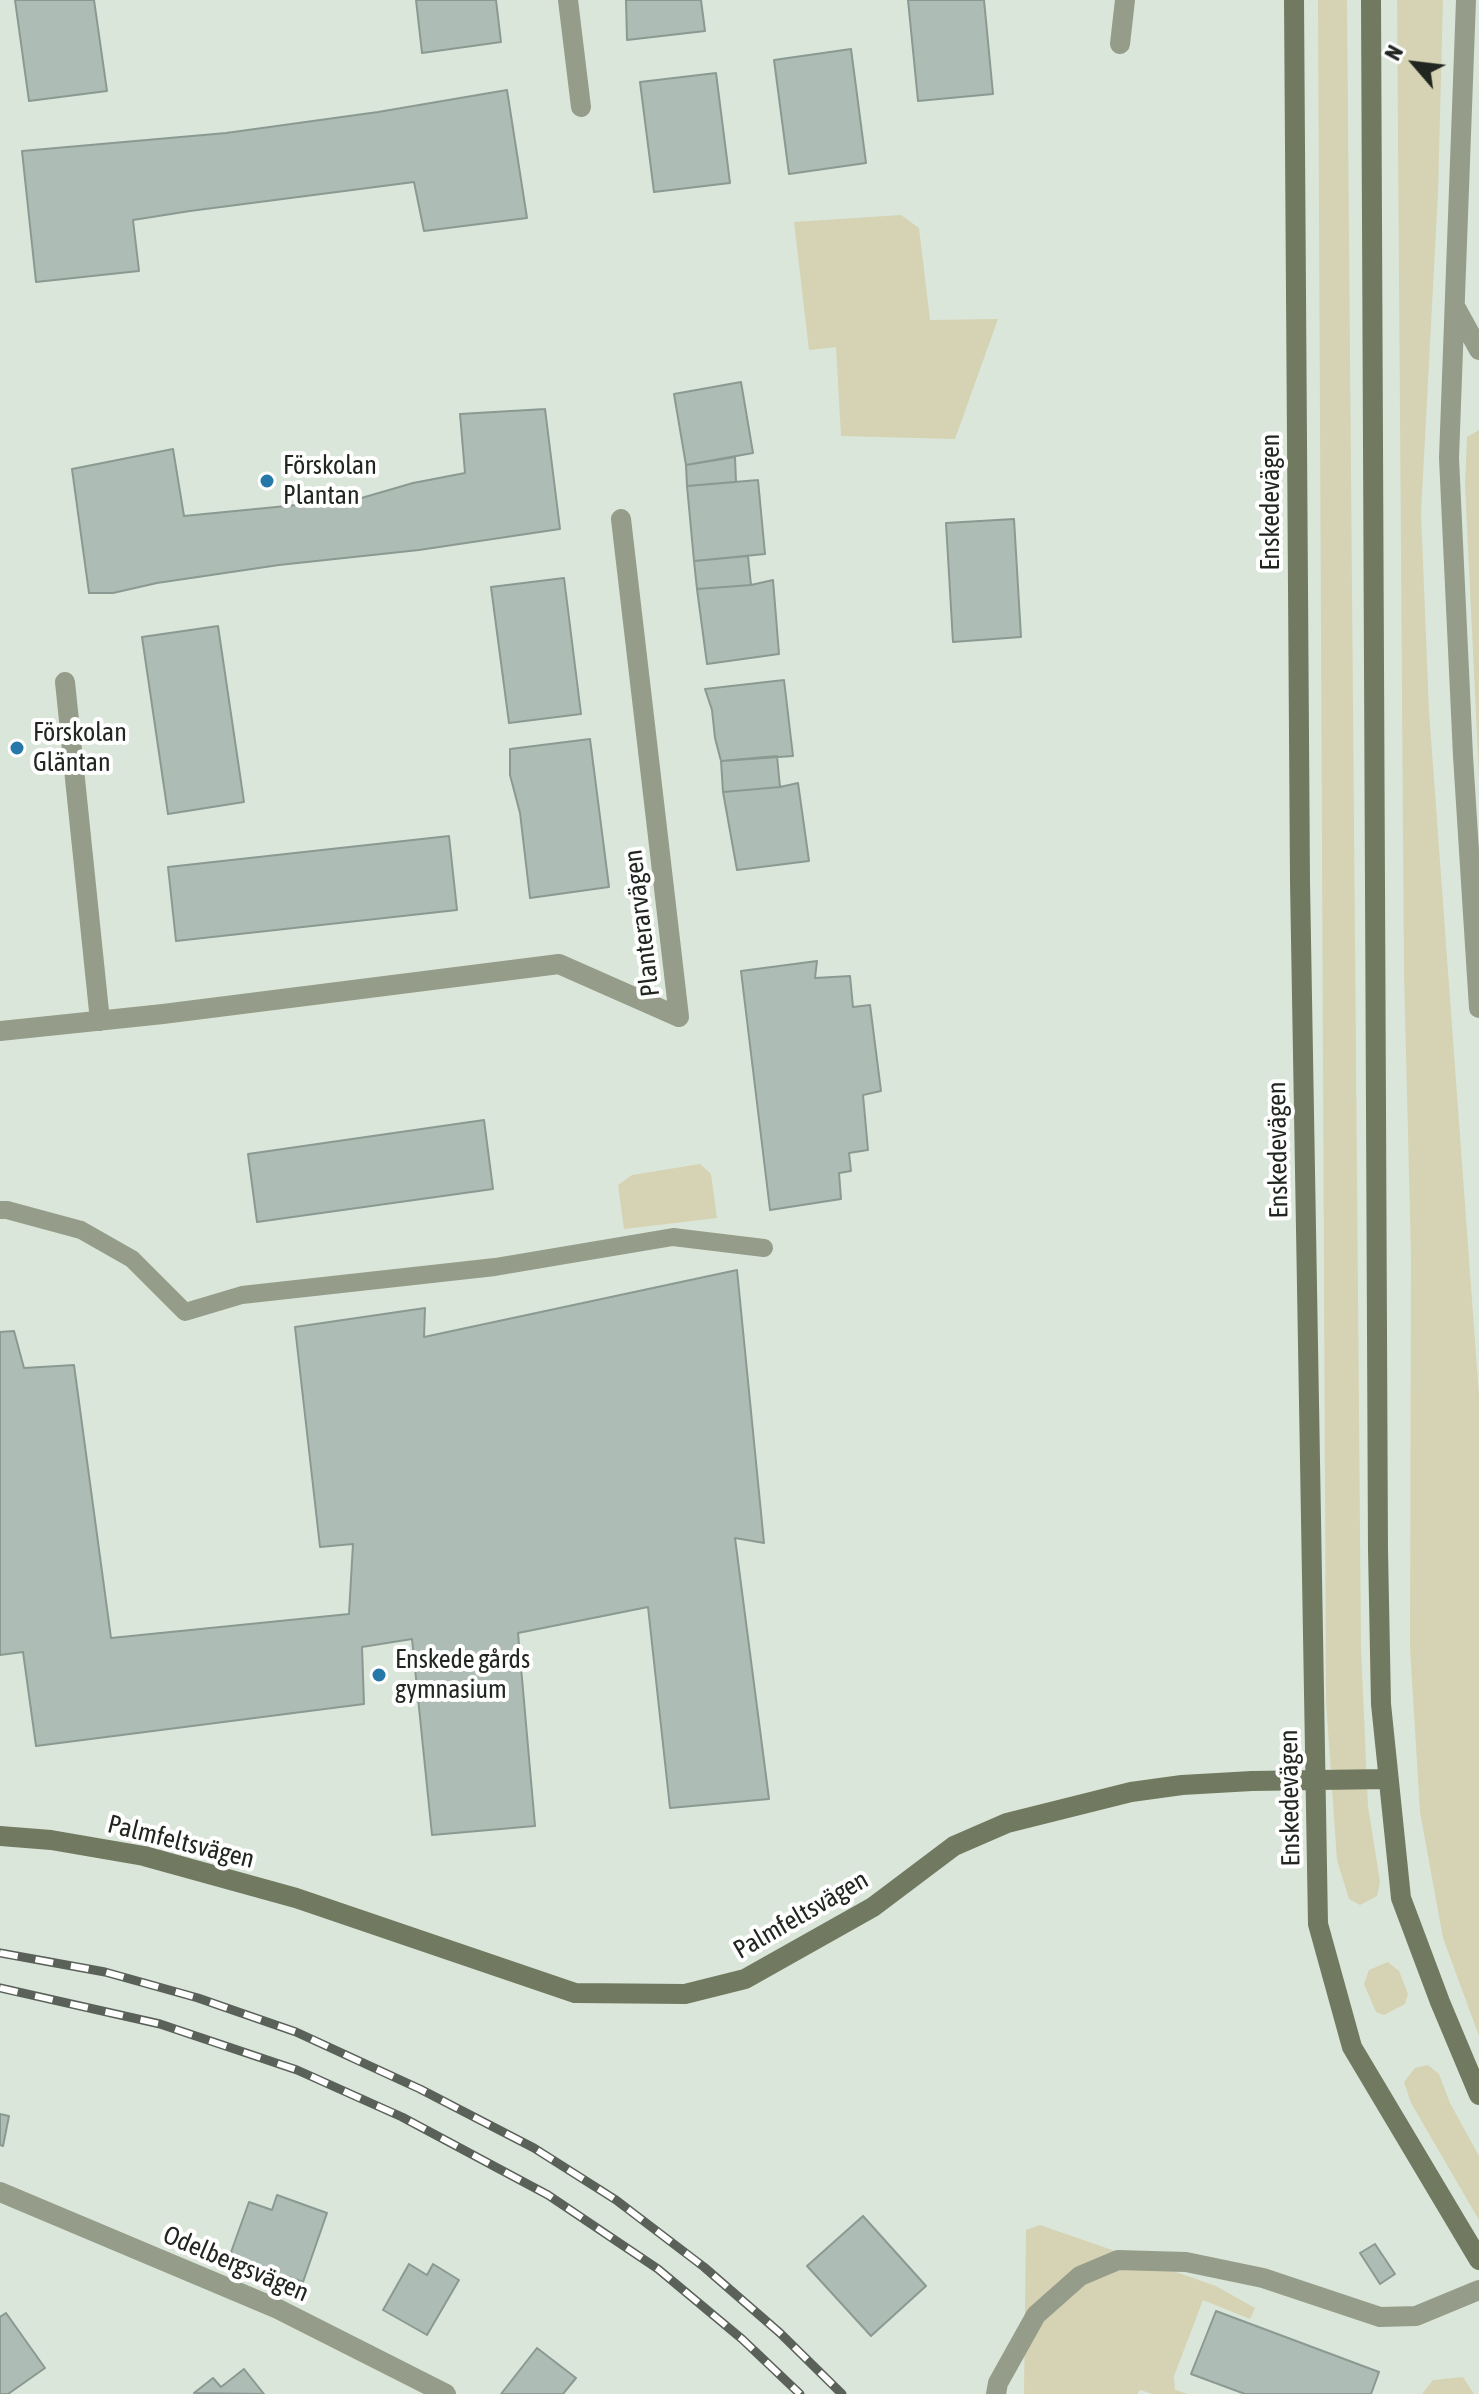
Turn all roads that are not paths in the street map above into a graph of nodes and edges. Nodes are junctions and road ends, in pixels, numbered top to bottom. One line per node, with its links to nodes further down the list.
1 (568, 0): 7 (street)
2 (1125, 0): 6 (street)
3 (1294, 0): 18 (main road, Enskedevägen)
4 (1371, 0): 19 (main road)
5 (1466, 0): 8 (street)
6 (1120, 44)
7 (581, 107)
8 (1456, 308): 9 (street); 12 (street)
9 (1479, 350)
10 (621, 519): 14 (street, Planterarvägen)
11 (65, 682): 14 (street)
12 (1476, 929): 13 (street)
13 (1479, 1008)
14 (100, 1021): 15 (street, Planterarvägen)
15 (0, 1031)
16 (0, 1210): 17 (lane)
17 (764, 1248)
18 (1316, 1779): 19 (main road, Palmfeltsvägen); 20 (main road, Palmfeltsvägen); 23 (main road, Enskedevägen)
19 (1387, 1779): 21 (main road)
20 (0, 1836)
21 (1479, 2095)
22 (0, 2192): 25 (street, Odelbergsvägen)
23 (1479, 2260)
24 (1479, 2290): 26 (street)
25 (446, 2394)
26 (996, 2394)

